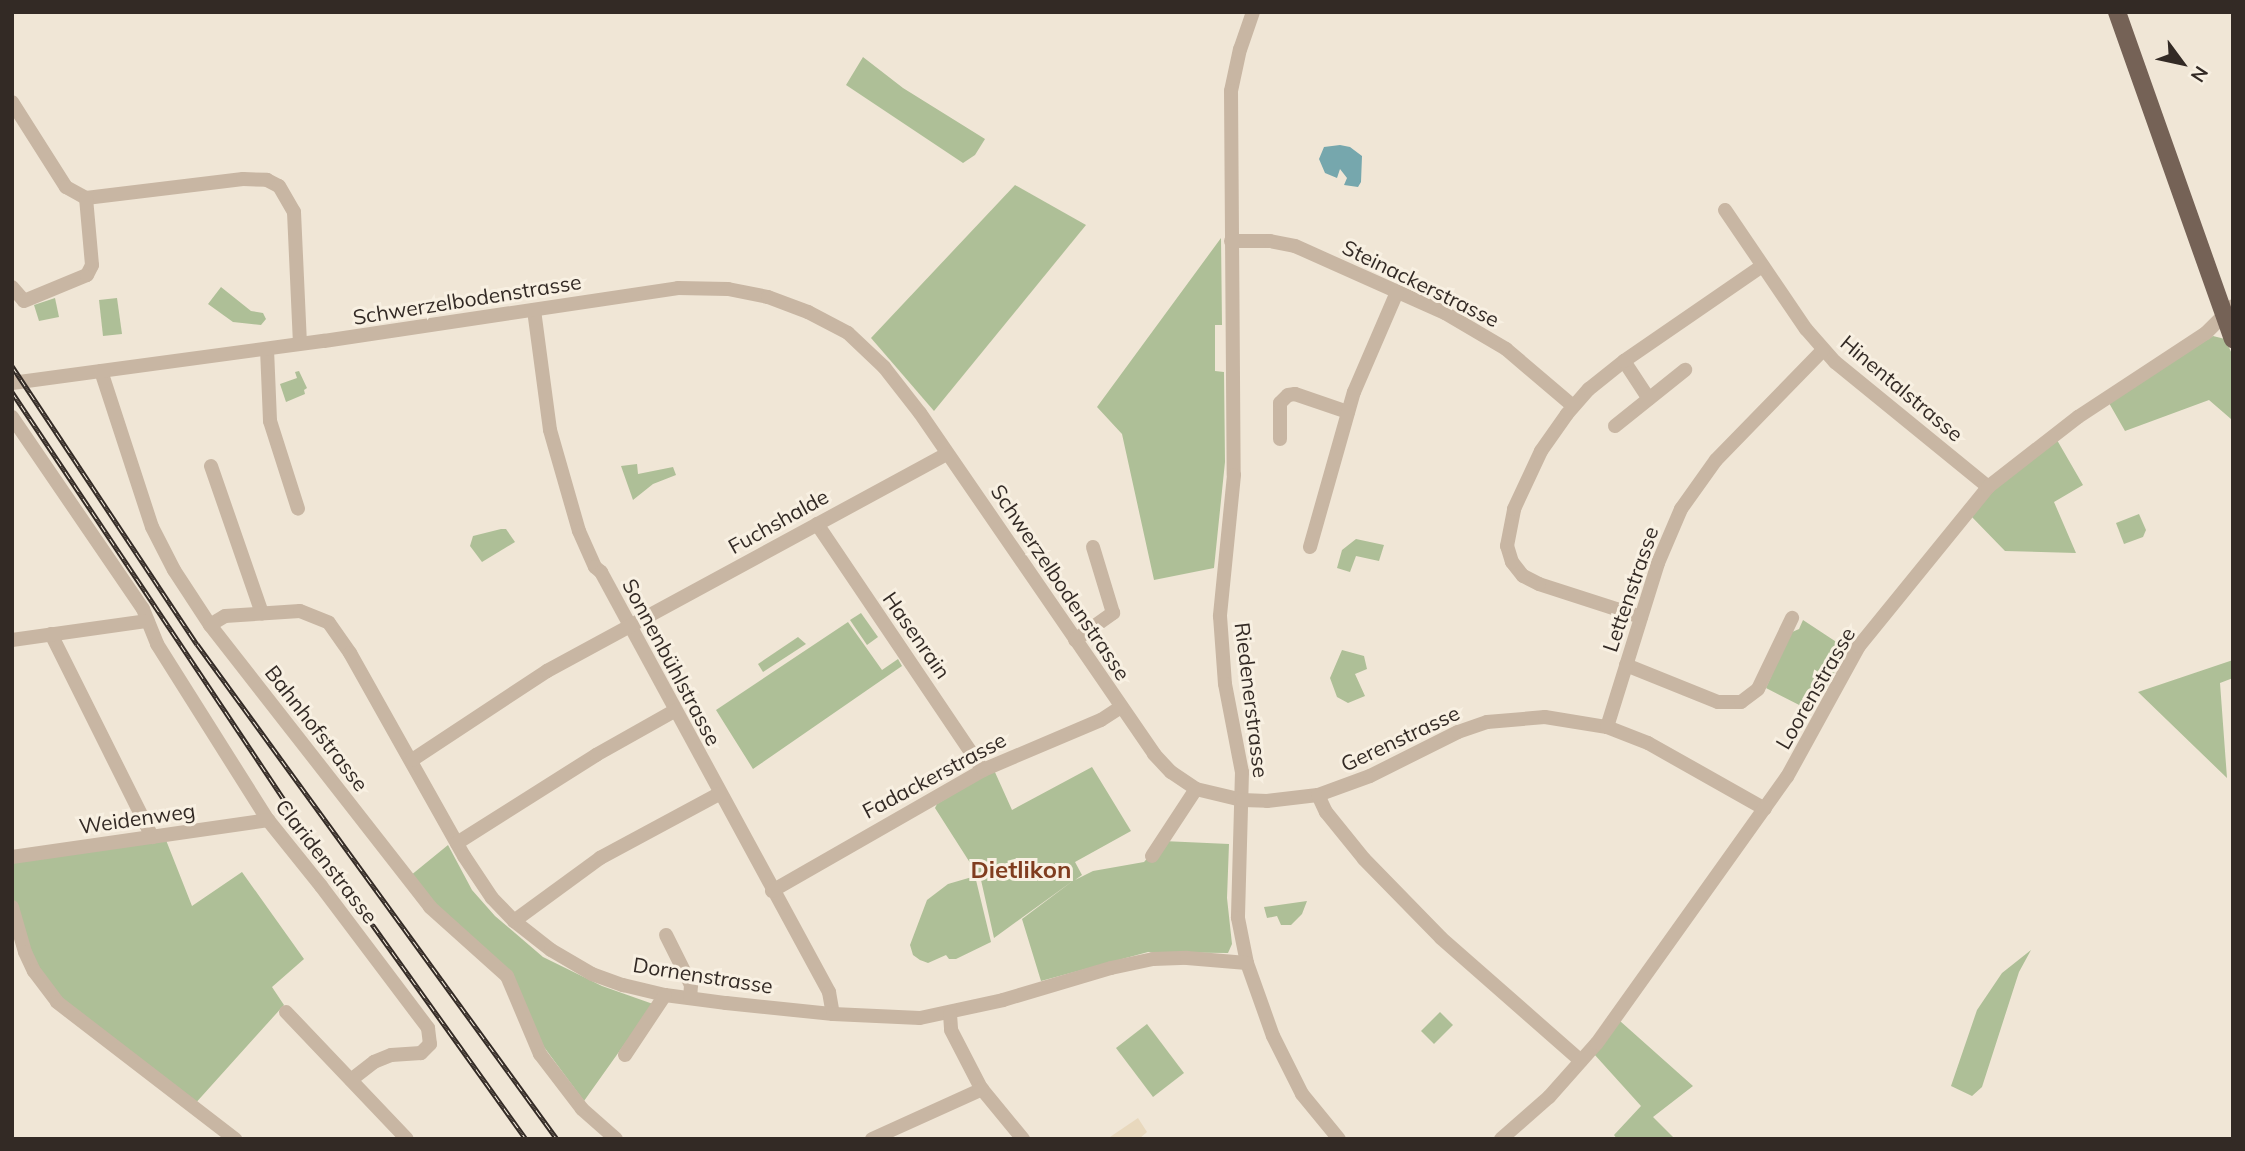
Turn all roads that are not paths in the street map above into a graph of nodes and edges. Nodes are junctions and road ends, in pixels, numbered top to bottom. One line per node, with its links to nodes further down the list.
1 (1252, 12): 6 (street, Riedenerstrasse)
2 (2117, 12): 11 (main road)
3 (12, 102): 4 (street)
4 (86, 198): 8 (street); 13 (street)
5 (1726, 210): 7 (street, Hinentalstrasse)
6 (1231, 241): 9 (street, Steinackerstrasse); 51 (street, Riedenerstrasse)
7 (1762, 266): 15 (street, Hinentalstrasse); 16 (street)
8 (12, 287)
9 (1397, 292): 21 (street, Steinackerstrasse); 22 (street)
10 (534, 310): 13 (street, Schwerzelbodenstrasse); 26 (street, Schwerzelbodenstrasse); 38 (street, Sonnenbühlstrasse)
11 (2228, 311): 12 (main road); 28 (street, Loorenstrasse)
12 (2233, 339)
13 (300, 343): 14 (street, Schwerzelbodenstrasse)
14 (267, 349): 18 (street, Schwerzelbodenstrasse); 29 (street)
15 (1823, 351): 28 (street, Hinentalstrasse); 34 (street, Lettenstrasse)
16 (1624, 360): 20 (street); 21 (street)
17 (1685, 370): 20 (street)
18 (101, 371): 19 (street); 37 (street, Bahnhofstrasse)
19 (12, 383)
20 (1649, 399): 24 (street)
21 (1573, 406): 34 (street)
22 (1348, 412): 25 (street); 32 (street)
23 (12, 417): 36 (street, Claridenstrasse)
24 (1615, 426)
25 (1280, 439)
26 (946, 454): 30 (street, Fuchshalde); 41 (street, Schwerzelbodenstrasse)
27 (211, 466): 33 (street)
28 (1988, 487): 52 (street, Loorenstrasse)
29 (298, 509)
30 (817, 524): 38 (street, Fuchshalde); 47 (street, Hasenrain)
31 (1093, 547): 41 (street)
32 (1310, 547)
33 (262, 613): 37 (street, Dornenstrasse); 46 (street, Dornenstrasse)
34 (1641, 617): 42 (street, Lettenstrasse)
35 (1792, 618): 42 (street)
36 (148, 621): 39 (street); 53 (street, Claridenstrasse)
37 (210, 625): 74 (street, Bahnhofstrasse)
38 (629, 626): 44 (street, Sonnenbühlstrasse); 46 (street, Fuchshalde)
39 (51, 634): 40 (street); 54 (street)
40 (12, 640)
41 (1075, 640): 43 (street, Schwerzelbodenstrasse)
42 (1626, 665): 45 (street, Lettenstrasse)
43 (1121, 708): 47 (street, Fadackerstrasse); 48 (street, Schwerzelbodenstrasse)
44 (674, 711): 49 (street, Sonnenbühlstrasse); 55 (street)
45 (1607, 727): 50 (street, Gerenstrasse); 52 (street, Gerenstrasse)
46 (412, 760): 55 (street, Dornenstrasse)
47 (983, 770): 58 (street, Fadackerstrasse)
48 (1196, 789): 51 (street, Schwerzelbodenstrasse); 56 (street)
49 (719, 793): 58 (street, Sonnenbühlstrasse); 60 (street)
50 (1318, 795): 51 (street, Gerenstrasse); 69 (street)
51 (1242, 800): 62 (street, Riedenerstrasse)
52 (1765, 809): 69 (street, Loorenstrasse)
53 (268, 820): 54 (street, Weidenweg); 70 (street, Claridenstrasse)
54 (152, 837): 57 (street, Weidenweg)
55 (457, 843): 60 (street, Dornenstrasse)
56 (1153, 856)
57 (12, 857)
58 (772, 891): 66 (street, Sonnenbühlstrasse)
59 (12, 907): 72 (street)
60 (514, 921): 63 (street, Dornenstrasse)
61 (666, 935): 64 (street)
62 (1247, 963): 67 (street, Dornenstrasse); 77 (street, Riedenerstrasse)
63 (665, 995): 64 (street, Dornenstrasse); 68 (street)
64 (690, 998): 66 (street, Dornenstrasse)
65 (286, 1012): 70 (street)
66 (832, 1014): 67 (street, Dornenstrasse)
67 (950, 1014): 71 (street)
68 (625, 1055)
69 (1581, 1061): 78 (street, Loorenstrasse)
70 (351, 1080): 73 (street)
71 (982, 1089): 75 (street); 76 (street)
72 (235, 1139)
73 (407, 1139)
74 (616, 1139)
75 (872, 1139)
76 (1023, 1139)
77 (1339, 1139)
78 (1500, 1139)

